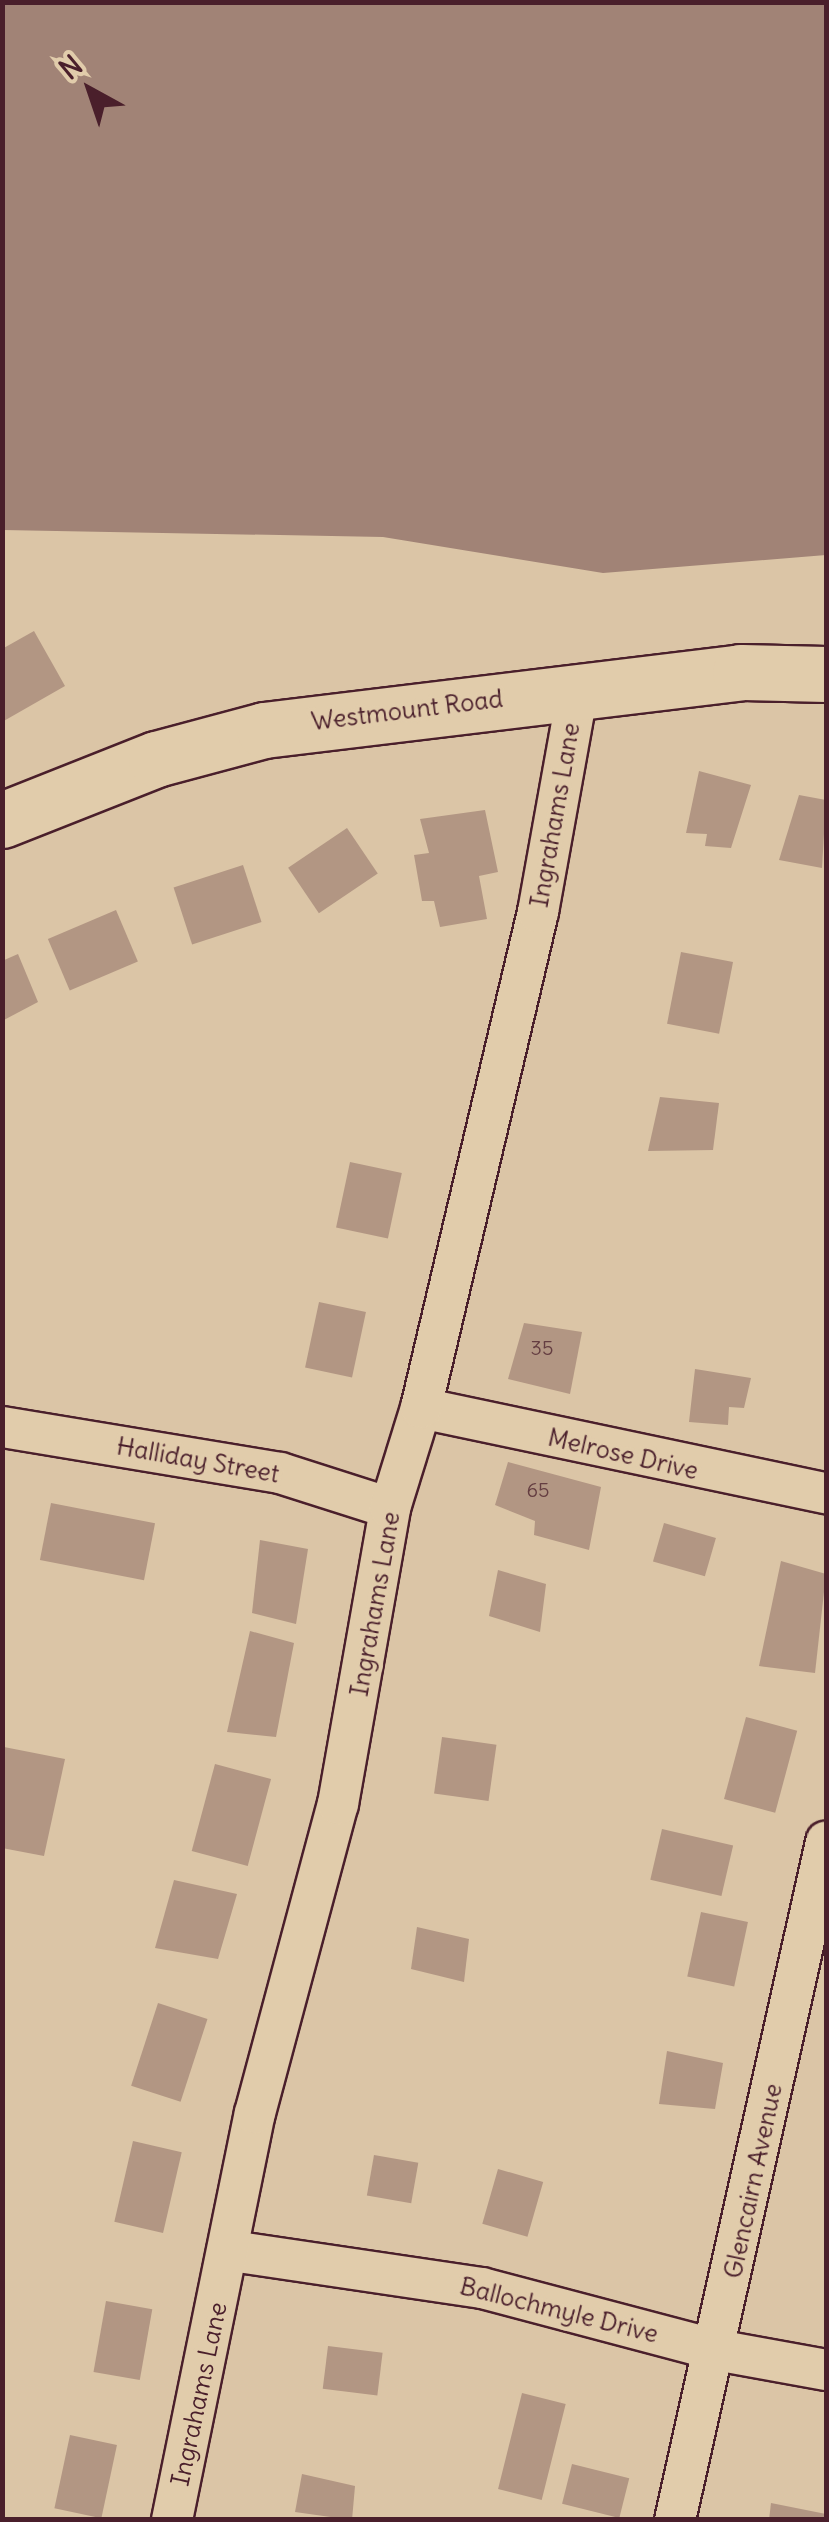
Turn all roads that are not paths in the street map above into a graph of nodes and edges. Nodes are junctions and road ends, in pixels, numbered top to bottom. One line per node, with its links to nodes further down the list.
1 (826, 674): 2 (main road, Westmount Road)
2 (578, 689): 3 (main road, Westmount Road); 4 (street, Ingrahams Lane)
3 (2, 820)
4 (421, 1408): 6 (street, Melrose Drive); 7 (street, Ingrahams Lane)
5 (2, 1426): 7 (street, Halliday Street)
6 (826, 1493)
7 (390, 1508): 9 (street, Ingrahams Lane)
8 (826, 1842): 10 (street, Glencairn Avenue)
9 (231, 2251): 10 (street, Ballochmyle Drive); 12 (street, Ingrahams Lane)
10 (716, 2350): 11 (street, Ballochmyle Drive); 13 (street, Glencairn Avenue)
11 (826, 2370)
12 (172, 2520)
13 (675, 2520)

